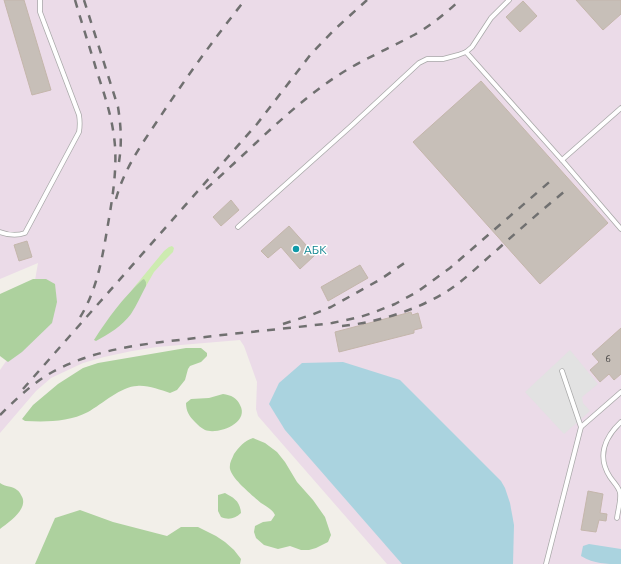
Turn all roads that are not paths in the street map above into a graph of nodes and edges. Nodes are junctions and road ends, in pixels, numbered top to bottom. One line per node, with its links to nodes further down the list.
1 (40, 0): 8 (lane)
2 (509, 0): 3 (lane)
3 (466, 52): 5 (lane); 6 (lane)
4 (621, 108): 5 (lane)
5 (562, 160): 7 (lane)
6 (238, 227)
7 (621, 229)
8 (0, 232)
9 (562, 371): 12 (lane)
10 (621, 392): 12 (lane)
11 (621, 422): 13 (lane)
12 (581, 427): 14 (lane)
13 (617, 518)
14 (546, 564)

